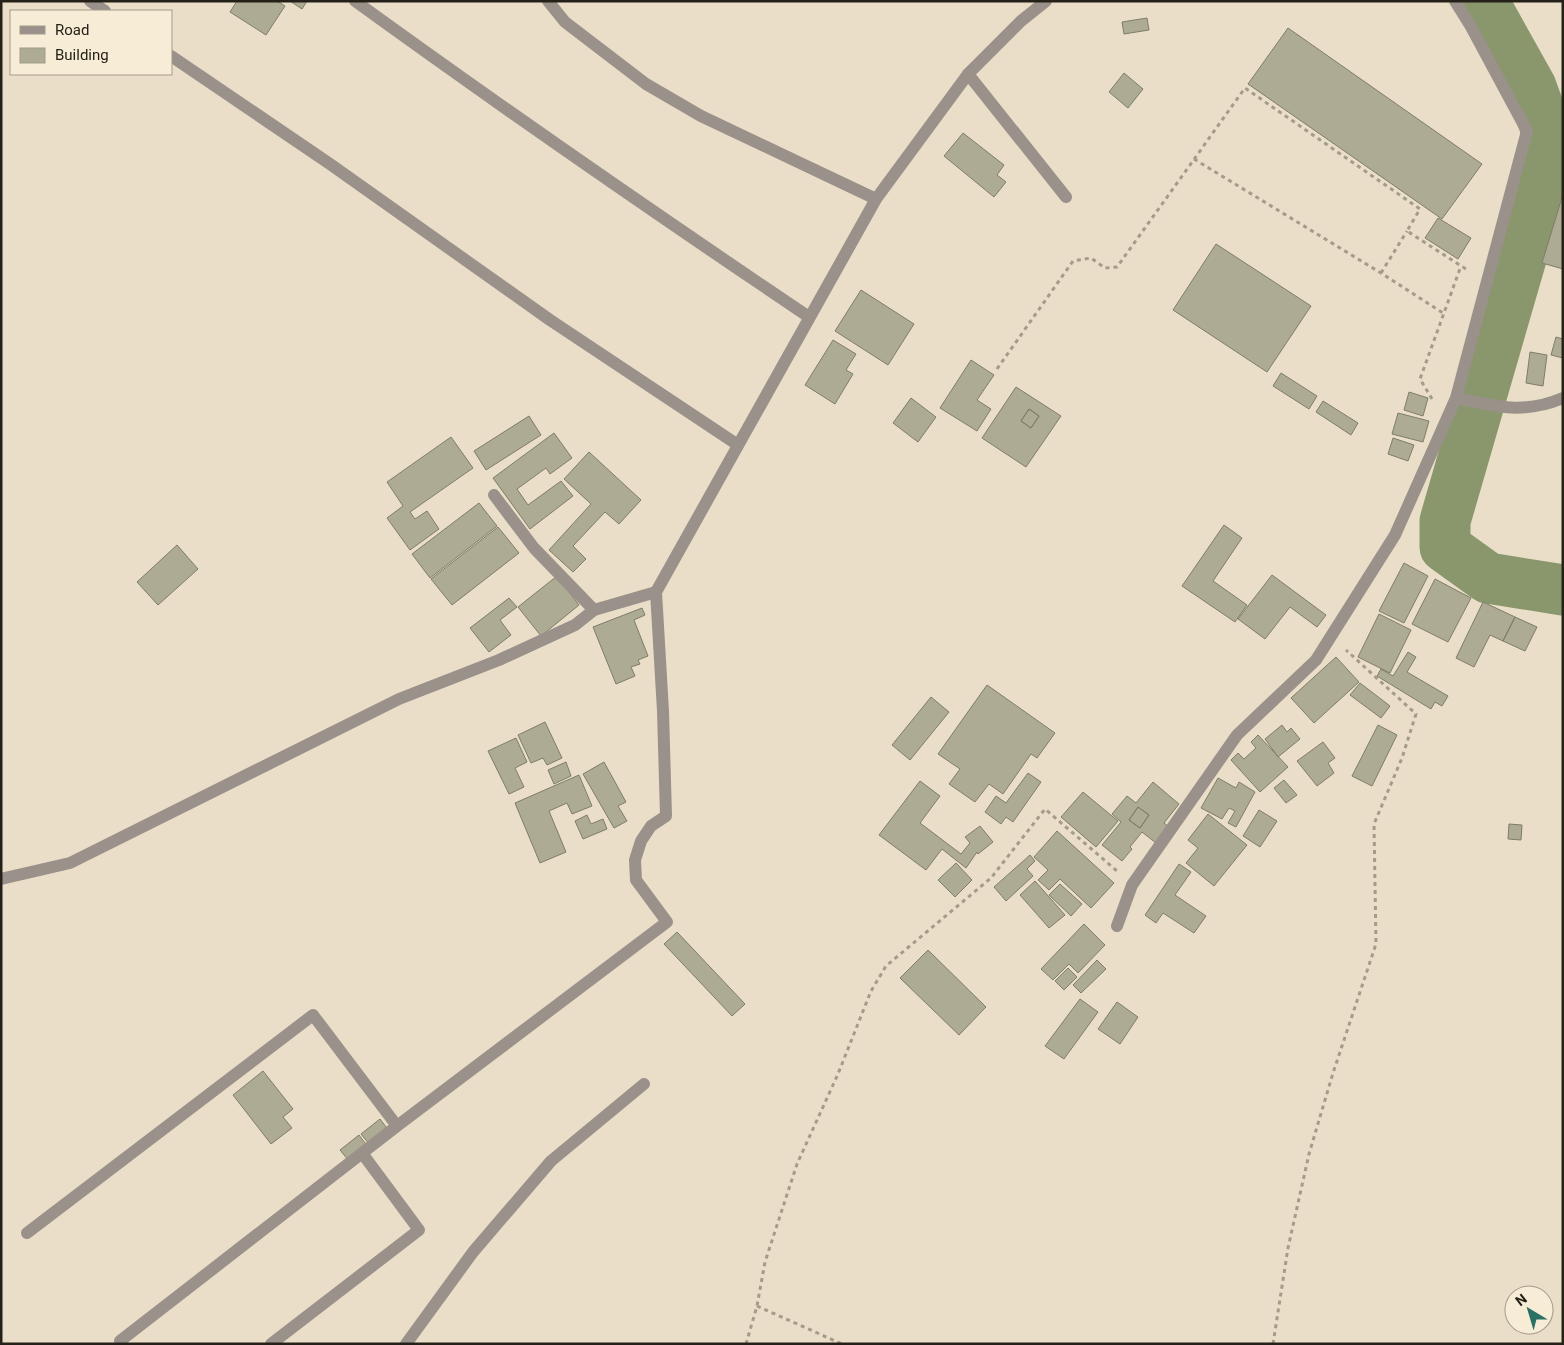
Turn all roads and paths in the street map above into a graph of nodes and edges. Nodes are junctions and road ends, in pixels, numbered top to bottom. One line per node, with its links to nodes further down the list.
1 (90, 1): 6 (street)
2 (355, 1): 17 (street)
3 (548, 1): 11 (street)
4 (1046, 1): 8 (street)
5 (1455, 1): 15 (street)
6 (104, 10)
7 (172, 57): 22 (street)
8 (968, 74): 10 (street); 11 (street)
9 (1194, 159): 12 (path); 14 (path); 18 (path)
10 (1066, 197)
11 (876, 199): 17 (street)
12 (1407, 231): 13 (path); 14 (path)
13 (1461, 266): 15 (path); 16 (path)
14 (1381, 273): 16 (path)
15 (1486, 282): 19 (street)
16 (1443, 313): 21 (path)
17 (809, 317): 22 (street)
18 (997, 369)
19 (1456, 398): 20 (street); 21 (street)
20 (1563, 398)
21 (1445, 421): 26 (street)
22 (738, 445): 24 (street)
23 (494, 495): 25 (street)
24 (656, 592): 25 (street); 31 (street)
25 (594, 610): 27 (street)
26 (1331, 637): 28 (street); 40 (path)
27 (1, 879)
28 (1132, 885): 29 (street); 34 (path)
29 (1117, 926)
30 (644, 1084): 37 (street)
31 (398, 1126): 32 (street); 33 (street)
32 (362, 1153): 35 (street); 36 (street)
33 (27, 1233)
34 (757, 1306): 38 (path); 39 (path)
35 (120, 1341)
36 (271, 1344)
37 (406, 1344)
38 (746, 1344)
39 (842, 1344)
40 (1273, 1344)

